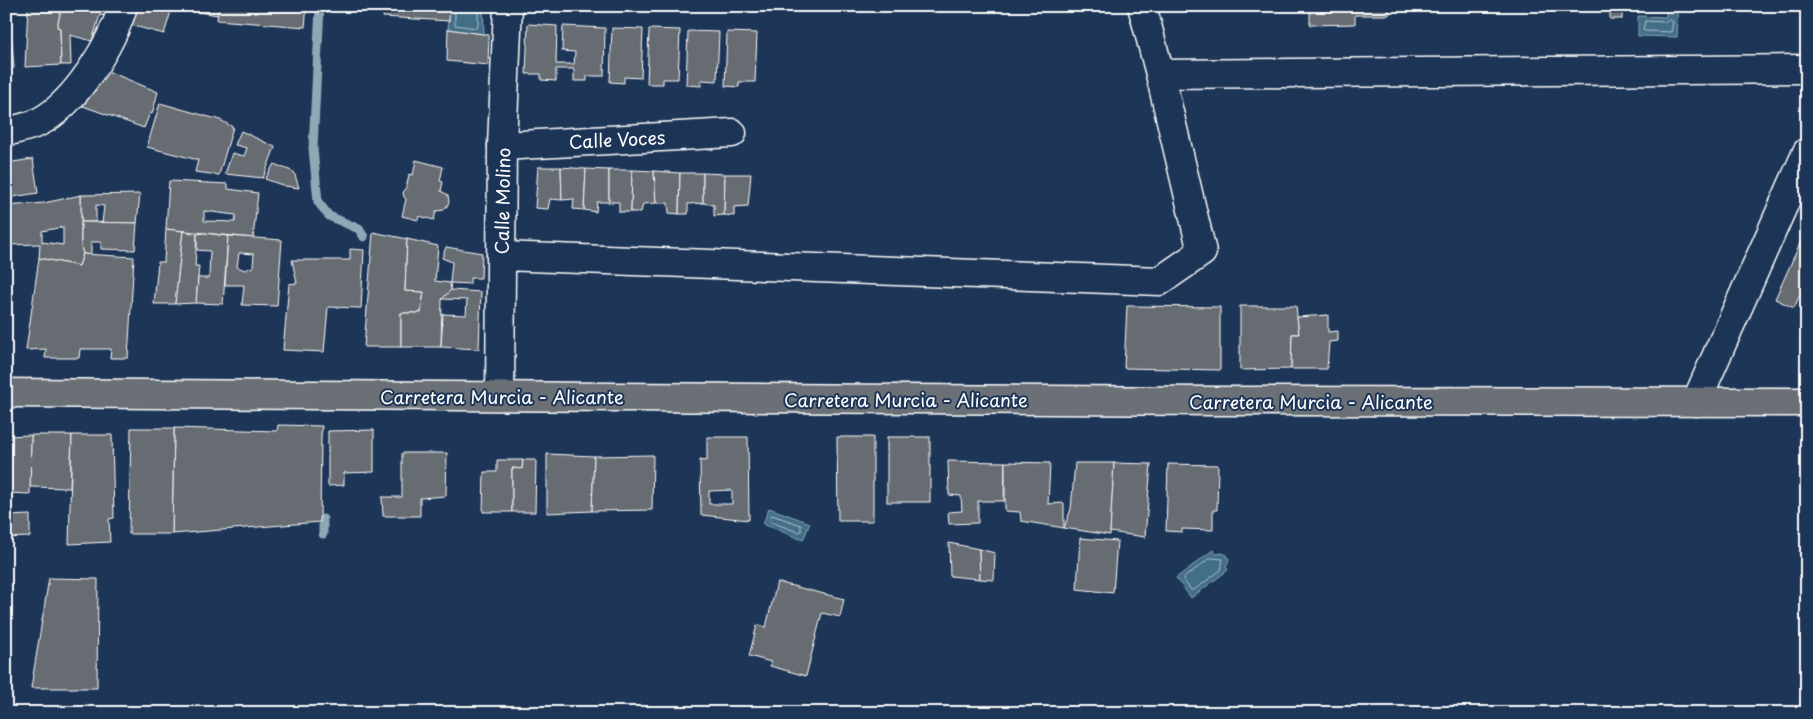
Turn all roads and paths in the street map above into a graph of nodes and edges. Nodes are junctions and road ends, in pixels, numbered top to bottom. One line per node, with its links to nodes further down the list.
1 (123, 6): 6 (street)
2 (508, 6): 8 (street, Calle Molino)
3 (1142, 6): 5 (street)
4 (1807, 69): 5 (street)
5 (1160, 74): 10 (street)
6 (6, 132)
7 (732, 133): 8 (street, Calle Voces)
8 (502, 146): 10 (street, Calle Molino)
9 (1807, 152): 13 (street)
10 (501, 256): 12 (street, Calle Molino)
11 (6, 393): 12 (highway, Carretera Murcia - Alicante)
12 (500, 396): 13 (highway, Carretera Murcia - Alicante)
13 (1696, 402): 14 (highway, Carretera Murcia - Alicante)
14 (1807, 402)

